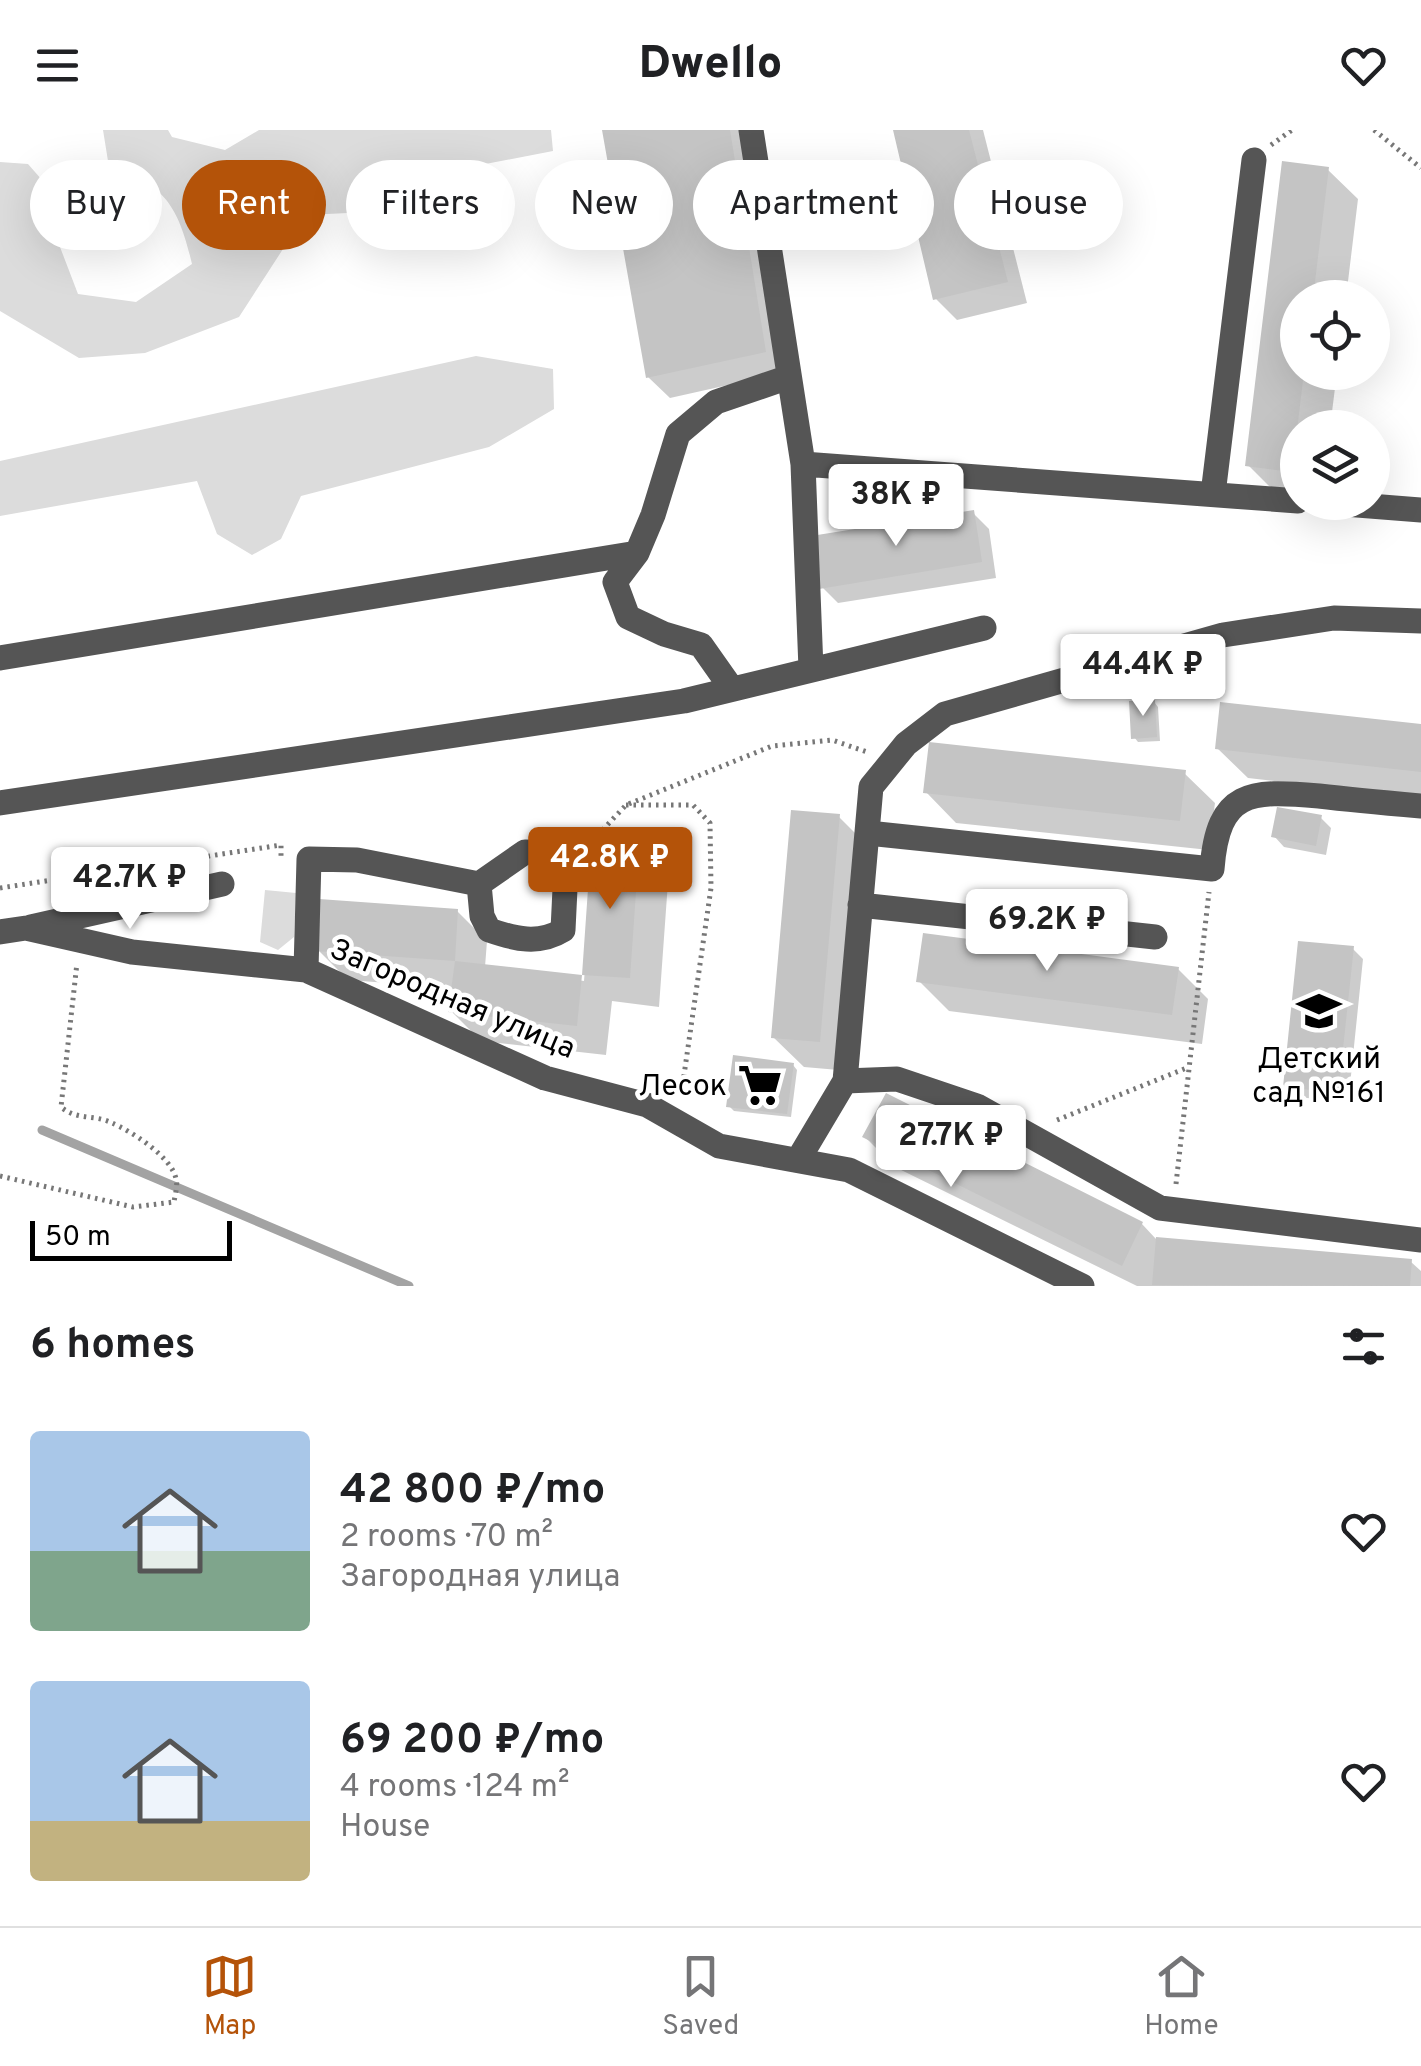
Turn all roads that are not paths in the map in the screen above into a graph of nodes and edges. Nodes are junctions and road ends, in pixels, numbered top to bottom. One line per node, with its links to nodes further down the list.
1 (751, 130): 3 (street)
2 (1254, 160): 5 (street)
3 (789, 377): 4 (street); 9 (street)
4 (803, 464): 5 (street); 13 (street)
5 (1213, 494): 6 (street)
6 (1280, 500)
7 (1390, 508): 8 (street)
8 (1421, 510)
9 (636, 553): 12 (street); 14 (street)
10 (1421, 620): 17 (street)
11 (984, 628): 13 (street)
12 (0, 658)
13 (811, 669): 14 (street)
14 (732, 689): 15 (street)
15 (0, 804)
16 (1421, 806): 17 (street)
17 (868, 833): 20 (street)
18 (222, 884): 21 (street)
19 (479, 884): 19 (street); 24 (street)
20 (860, 905): 23 (street); 25 (street)
21 (26, 928): 22 (street, Загородная улица); 24 (street, Загородная улица)
22 (0, 932)
23 (1155, 936)
24 (306, 970): 26 (street, Загородная улица)
25 (844, 1080): 26 (street); 27 (street)
26 (798, 1160): 28 (street, Загородная улица)
27 (1421, 1240)
28 (1082, 1286)

